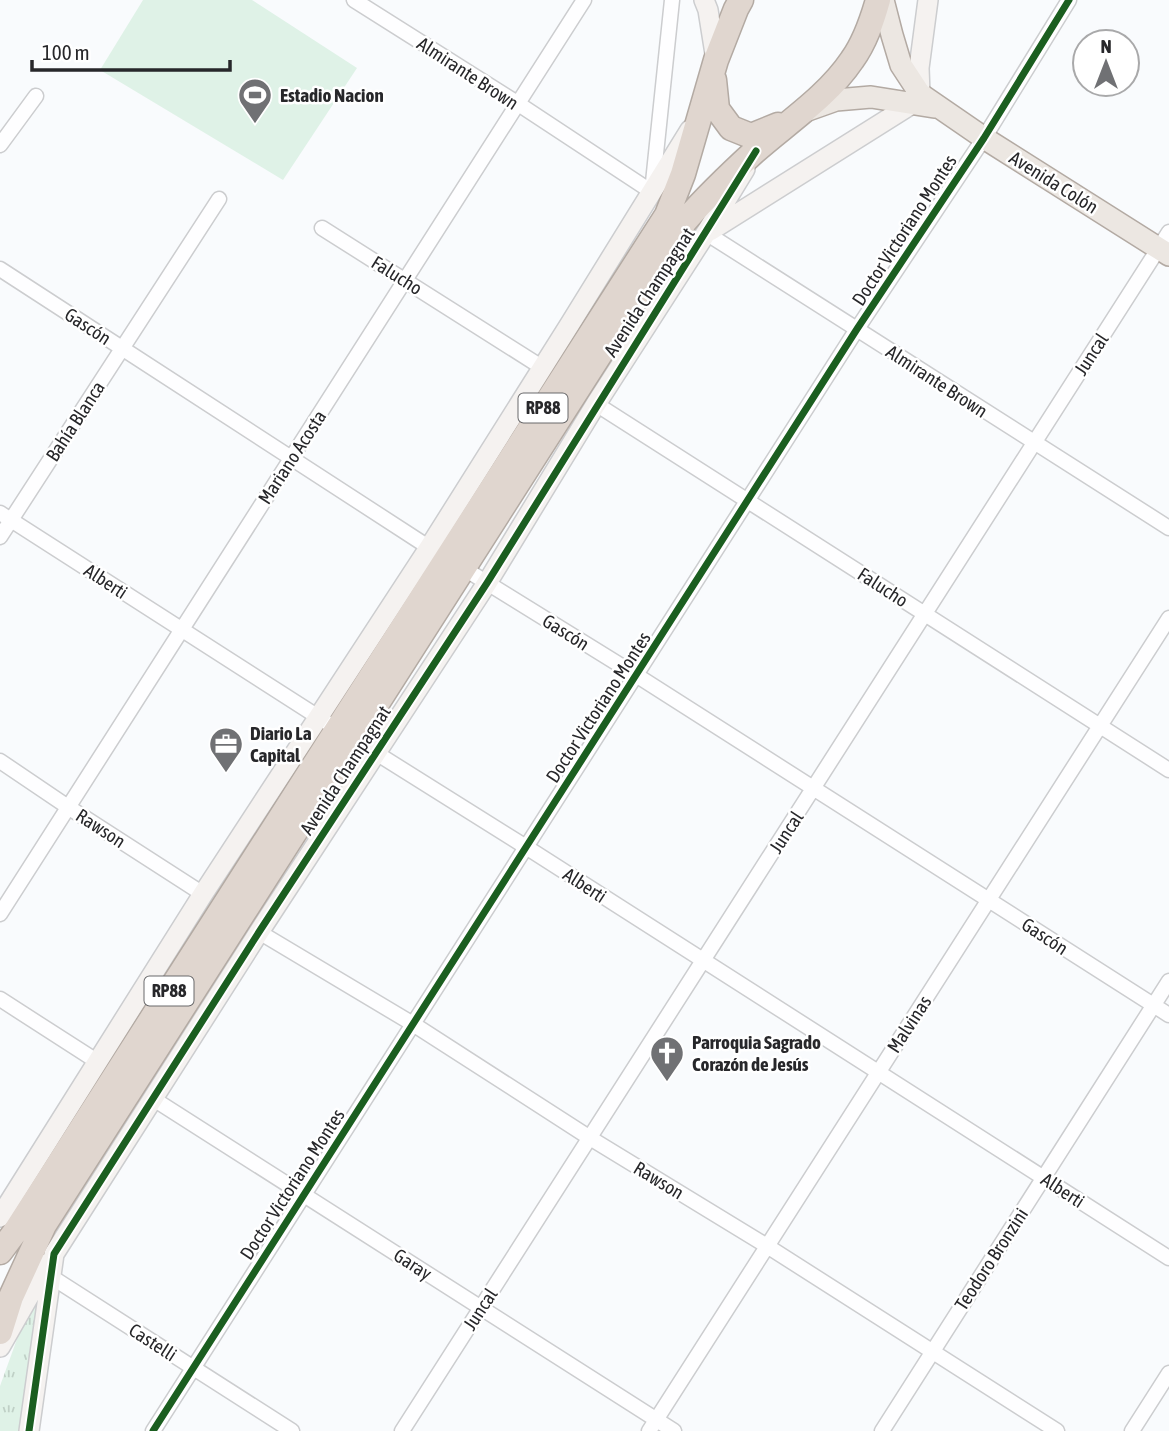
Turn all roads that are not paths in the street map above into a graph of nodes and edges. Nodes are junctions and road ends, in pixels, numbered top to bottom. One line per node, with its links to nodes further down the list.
1 (354, 0): 13 (street, Almirante Brown)
2 (584, 0): 13 (street, Mariano Acosta)
3 (672, 0): 19 (street, Avenida Champagnat)
4 (704, 0): 10 (street, Avenida Colón)
5 (741, 0): 10 (highway, Avenida Champagnat / RP88)
6 (878, 0): 15 (highway, Avenida Champagnat / RP88)
7 (883, 0): 12 (main road)
8 (928, 0): 12 (street)
9 (1069, 0): 16 (street, Doctor Victoriano Montes)
10 (715, 65): 14 (highway, Avenida Champagnat / RP88); 15 (highway, Avenida Colón / RP88)
11 (36, 96): 17 (street)
12 (916, 99): 15 (main road, Avenida Colón); 16 (main road, Avenida Colón); 22 (street, Avenida Champagnat)
13 (517, 103): 19 (street, Almirante Brown); 25 (street, Mariano Acosta)
14 (700, 113): 19 (street, Avenida Champagnat); 36 (highway, Avenida Champagnat / RP88)
15 (799, 115): 18 (highway, Avenida Champagnat / RP88)
16 (984, 138): 23 (main road, Avenida Colón); 26 (street, Doctor Victoriano Montes)
17 (0, 145)
18 (756, 151): 22 (street, Avenida Champagnat); 36 (highway, Avenida Champagnat / RP88)
19 (652, 192): 28 (street, Avenida Champagnat)
20 (219, 199): 27 (street, Bahía Blanca)
21 (322, 228): 25 (street, Falucho)
22 (706, 233): 26 (street, Almirante Brown); 29 (street, Avenida Champagnat)
23 (1166, 245): 30 (street, Juncal)
24 (0, 269): 27 (street, Gascón)
25 (406, 281): 28 (street, Falucho); 31 (street, Mariano Acosta)
26 (857, 330): 30 (street, Almirante Brown); 32 (street, Doctor Victoriano Montes)
27 (121, 348): 31 (street, Gascón); 33 (street, Bahía Blanca)
28 (543, 368): 36 (street, Avenida Champagnat)
29 (596, 404): 32 (street, Falucho); 37 (street, Avenida Champagnat)
30 (1035, 442): 34 (street, Almirante Brown); 38 (street, Juncal)
31 (290, 458): 36 (street, Gascón); 40 (street, Mariano Acosta)
32 (748, 501): 38 (street, Falucho); 41 (street, Doctor Victoriano Montes)
33 (6, 517): 35 (street, Bahía Blanca); 40 (street, Alberti)
34 (1169, 528)
35 (0, 537)
36 (447, 558): 37 (street, Gascón); 43 (highway, Avenida Champagnat / RP88); 43 (street, Avenida Champagnat)
37 (487, 583): 41 (street, Gascón); 43 (street, Avenida Champagnat)
38 (925, 614): 42 (street, Falucho); 46 (street, Juncal)
39 (1169, 618): 42 (street, Malvinas)
40 (182, 629): 43 (street, Alberti); 47 (street, Mariano Acosta)
41 (636, 675): 46 (street, Gascón); 48 (street, Doctor Victoriano Montes)
42 (1100, 726): 45 (street, Falucho); 50 (street, Malvinas)
43 (347, 735): 48 (street, Alberti); 49 (street, Avenida Champagnat); 52 (street, Avenida Champagnat); 67 (highway, Avenida Champagnat / RP88); 72 (highway, Avenida Champagnat / RP88)
44 (0, 761): 47 (street, Rawson)
45 (1169, 770)
46 (813, 788): 50 (street, Gascón); 53 (street, Juncal)
47 (68, 807): 49 (street, Rawson); 51 (street, Mariano Acosta)
48 (526, 847): 53 (street, Alberti); 58 (street, Doctor Victoriano Montes)
49 (204, 894): 59 (street, Avenida Champagnat)
50 (988, 900): 56 (street, Gascón); 60 (street, Malvinas)
51 (0, 914)
52 (259, 932): 58 (street, Rawson); 61 (street, Avenida Champagnat)
53 (703, 960): 60 (street, Alberti); 62 (street, Juncal)
54 (1169, 981): 56 (street, Teodoro Bronzini)
55 (0, 999): 59 (street)
56 (1153, 1005): 57 (street, Gascón); 63 (street, Teodoro Bronzini)
57 (1169, 1015)
58 (413, 1024): 62 (street, Rawson); 64 (street, Doctor Victoriano Montes)
59 (98, 1062): 65 (street, Avenida Champagnat)
60 (878, 1072): 63 (street, Alberti); 66 (street, Malvinas)
61 (152, 1098): 64 (street, Garay); 68 (street, Avenida Champagnat)
62 (590, 1138): 66 (street, Rawson); 71 (street, Juncal)
63 (1044, 1177): 69 (street, Alberti); 74 (street, Teodoro Bronzini)
64 (304, 1195): 71 (street, Garay); 75 (street, Doctor Victoriano Montes)
65 (0, 1217)
66 (767, 1246): 74 (street, Rawson); 77 (street, Malvinas)
67 (0, 1252)
68 (54, 1254): 70 (street, Avenida Champagnat); 73 (street, Avenida Champagnat)
69 (1169, 1258)
70 (50, 1276): 75 (street, Castelli); 78 (street, Avenida Champagnat)
71 (481, 1308): 77 (street, Garay); 81 (street, Juncal)
72 (0, 1332)
73 (0, 1347)
74 (932, 1352): 83 (street, Teodoro Bronzini); 84 (street, Rawson)
75 (194, 1368): 79 (street, Doctor Victoriano Montes); 80 (street, Castelli)
76 (1169, 1373): 85 (street)
77 (652, 1425): 82 (street, Garay)
78 (29, 1431)
79 (153, 1431)
80 (292, 1431)
81 (402, 1431)
82 (674, 1431)
83 (882, 1431)
84 (1057, 1431)
85 (1132, 1431)

